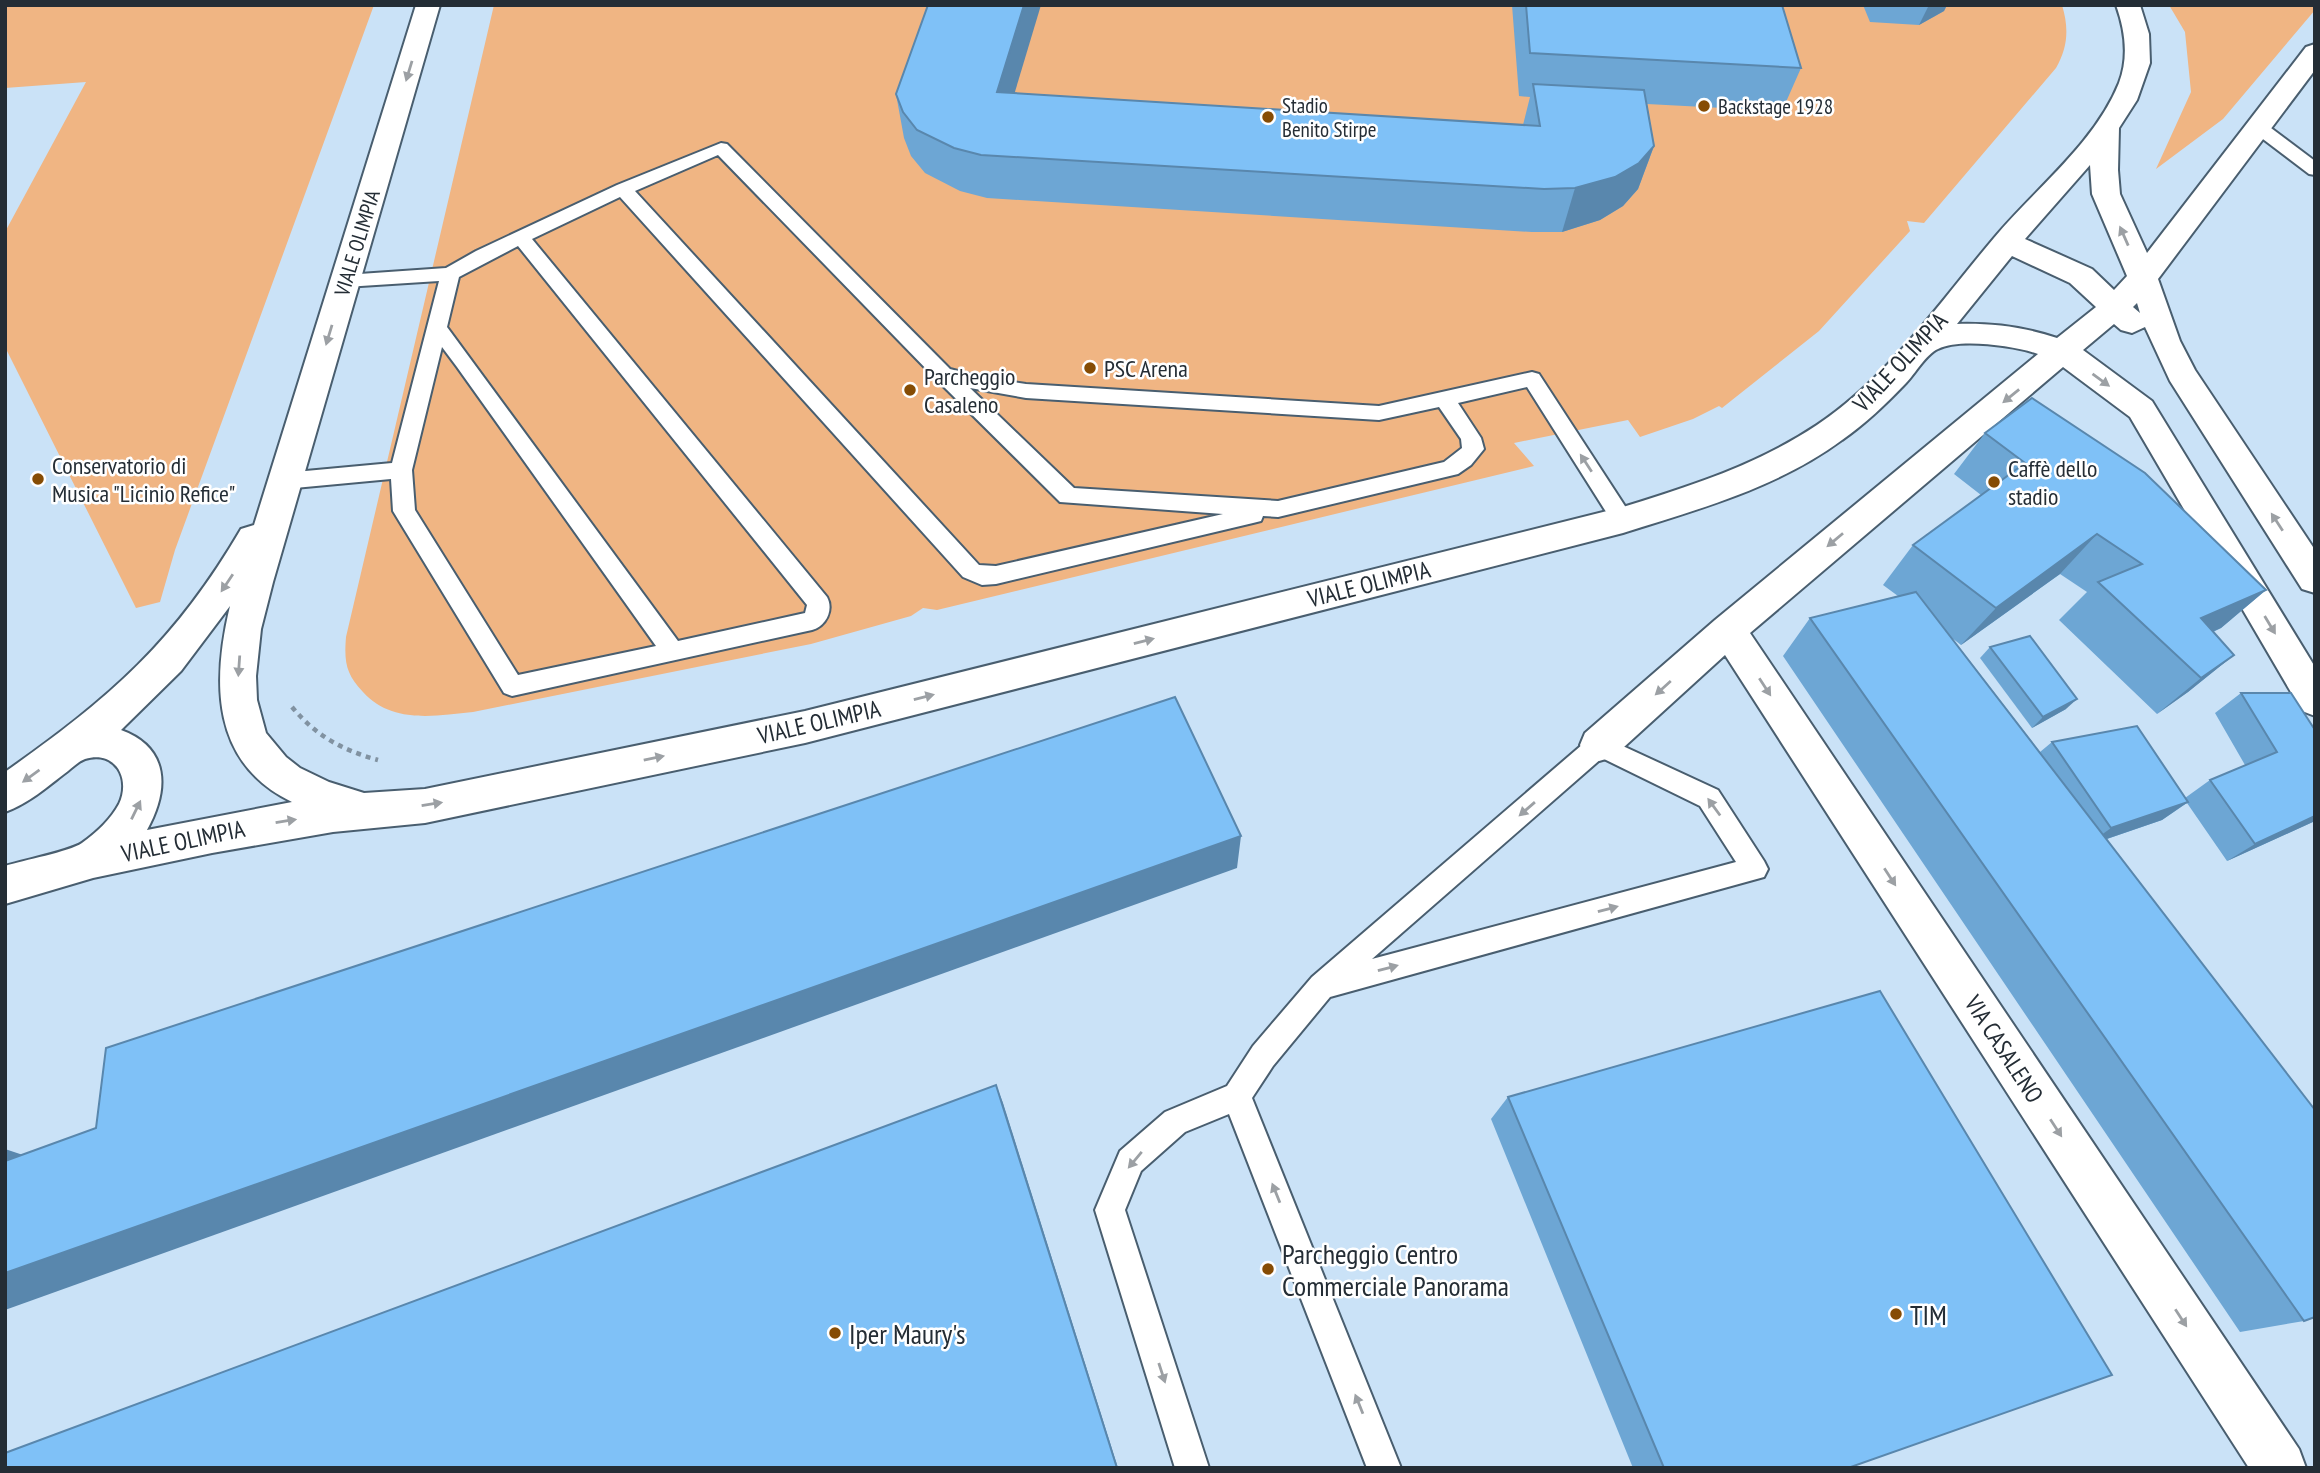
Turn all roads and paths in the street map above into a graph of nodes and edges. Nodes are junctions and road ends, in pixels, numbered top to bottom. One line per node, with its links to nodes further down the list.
1 (428, 5): 12 (street, VIALE OLIMPIA, one-way to 12)
2 (2128, 5): 4 (street, VIALE OLIMPIA)
3 (2315, 52): 5 (street)
4 (2106, 126): 9 (street, VIALE OLIMPIA); 11 (street, one-way to 4)
5 (2257, 126): 6 (lane); 11 (street)
6 (2315, 170)
7 (622, 188): 8 (lane); 18 (lane); 22 (lane)
8 (522, 238): 10 (lane); 26 (lane)
9 (2006, 243): 13 (street); 15 (street, VIALE OLIMPIA)
10 (450, 274): 12 (lane); 14 (lane)
11 (2143, 278): 13 (street); 17 (street)
12 (345, 281): 21 (street, VIALE OLIMPIA, one-way to 21)
13 (2116, 306): 16 (street); 17 (street)
14 (436, 327): 20 (lane); 26 (lane)
15 (1923, 342): 16 (street); 23 (street, VIALE OLIMPIA)
16 (2064, 352): 25 (street, one-way to 25); 27 (street, one-way to 27)
17 (2181, 373): 24 (street, one-way to 17)
18 (943, 374): 19 (lane); 22 (lane)
19 (1444, 400): 22 (lane); 23 (lane, one-way to 19)
20 (401, 470): 21 (lane); 26 (lane)
21 (284, 481): 28 (street, VIALE OLIMPIA, one-way to 28); 31 (street, VIALE OLIMPIA, one-way to 31)
22 (1278, 509)
23 (1623, 520): 31 (street, VIALE OLIMPIA, one-way to 23)
24 (2315, 579)
25 (1728, 630): 29 (street, one-way to 29); 38 (street, VIA CASALENO, one-way to 38)
26 (673, 652)
27 (2315, 700)
28 (73, 745): 30 (street, VIALE OLIMPIA, one-way to 30); 32 (street, one-way to 28)
29 (1599, 746): 34 (lane, one-way to 34); 34 (lane, one-way to 29)
30 (5, 795)
31 (363, 808): 32 (street, VIALE OLIMPIA, one-way to 31)
32 (91, 860): 33 (street, VIALE OLIMPIA)
33 (5, 885)
34 (1322, 986): 35 (lane)
35 (1237, 1096): 36 (lane, one-way to 36); 37 (lane, one-way to 35)
36 (1192, 1468)
37 (1384, 1468)
38 (2280, 1468)

